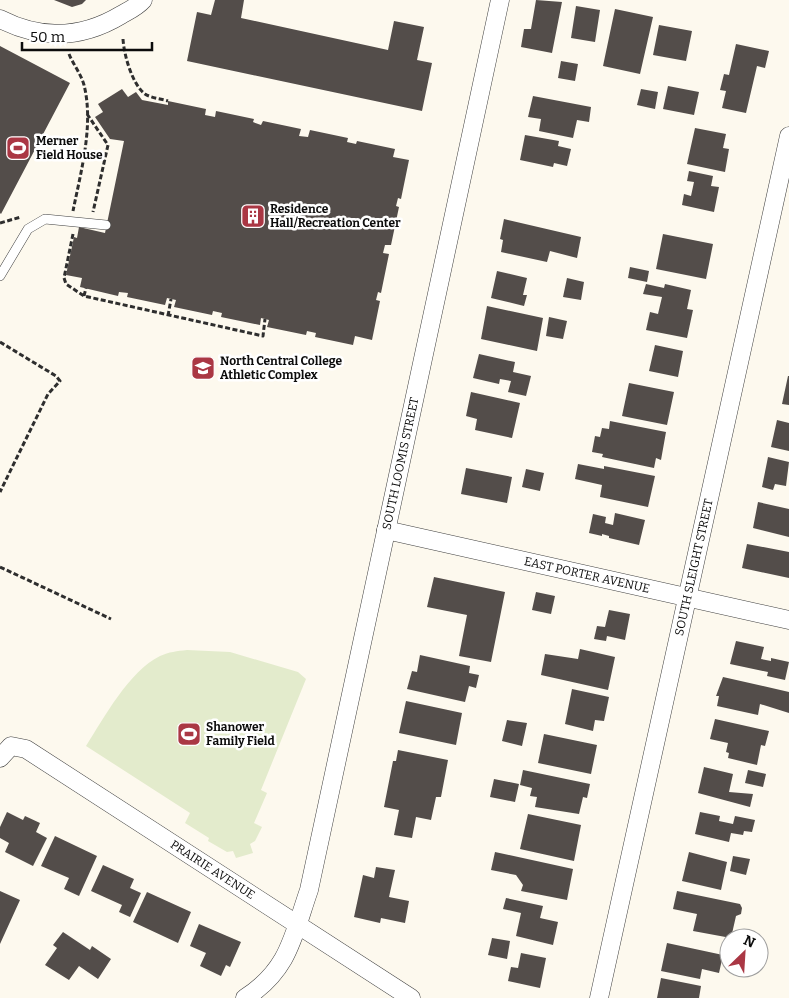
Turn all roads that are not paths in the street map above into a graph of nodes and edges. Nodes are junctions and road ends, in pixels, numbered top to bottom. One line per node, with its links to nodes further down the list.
1 (143, 0): 3 (street)
2 (500, 0): 7 (street, SOUTH LOOMIS STREET)
3 (0, 19)
4 (789, 136): 8 (street, SOUTH SLEIGHT STREET)
5 (106, 225): 6 (lane)
6 (0, 276)
7 (386, 530): 8 (street, EAST PORTER AVENUE); 11 (street, SOUTH LOOMIS STREET)
8 (687, 597): 9 (street, EAST PORTER AVENUE); 14 (street, SOUTH SLEIGHT STREET)
9 (789, 620)
10 (6, 752): 11 (street, PRAIRIE AVENUE)
11 (296, 925): 12 (street, SOUTH LOOMIS STREET); 13 (street, PRAIRIE AVENUE)
12 (245, 998)
13 (411, 998)
14 (599, 998)

